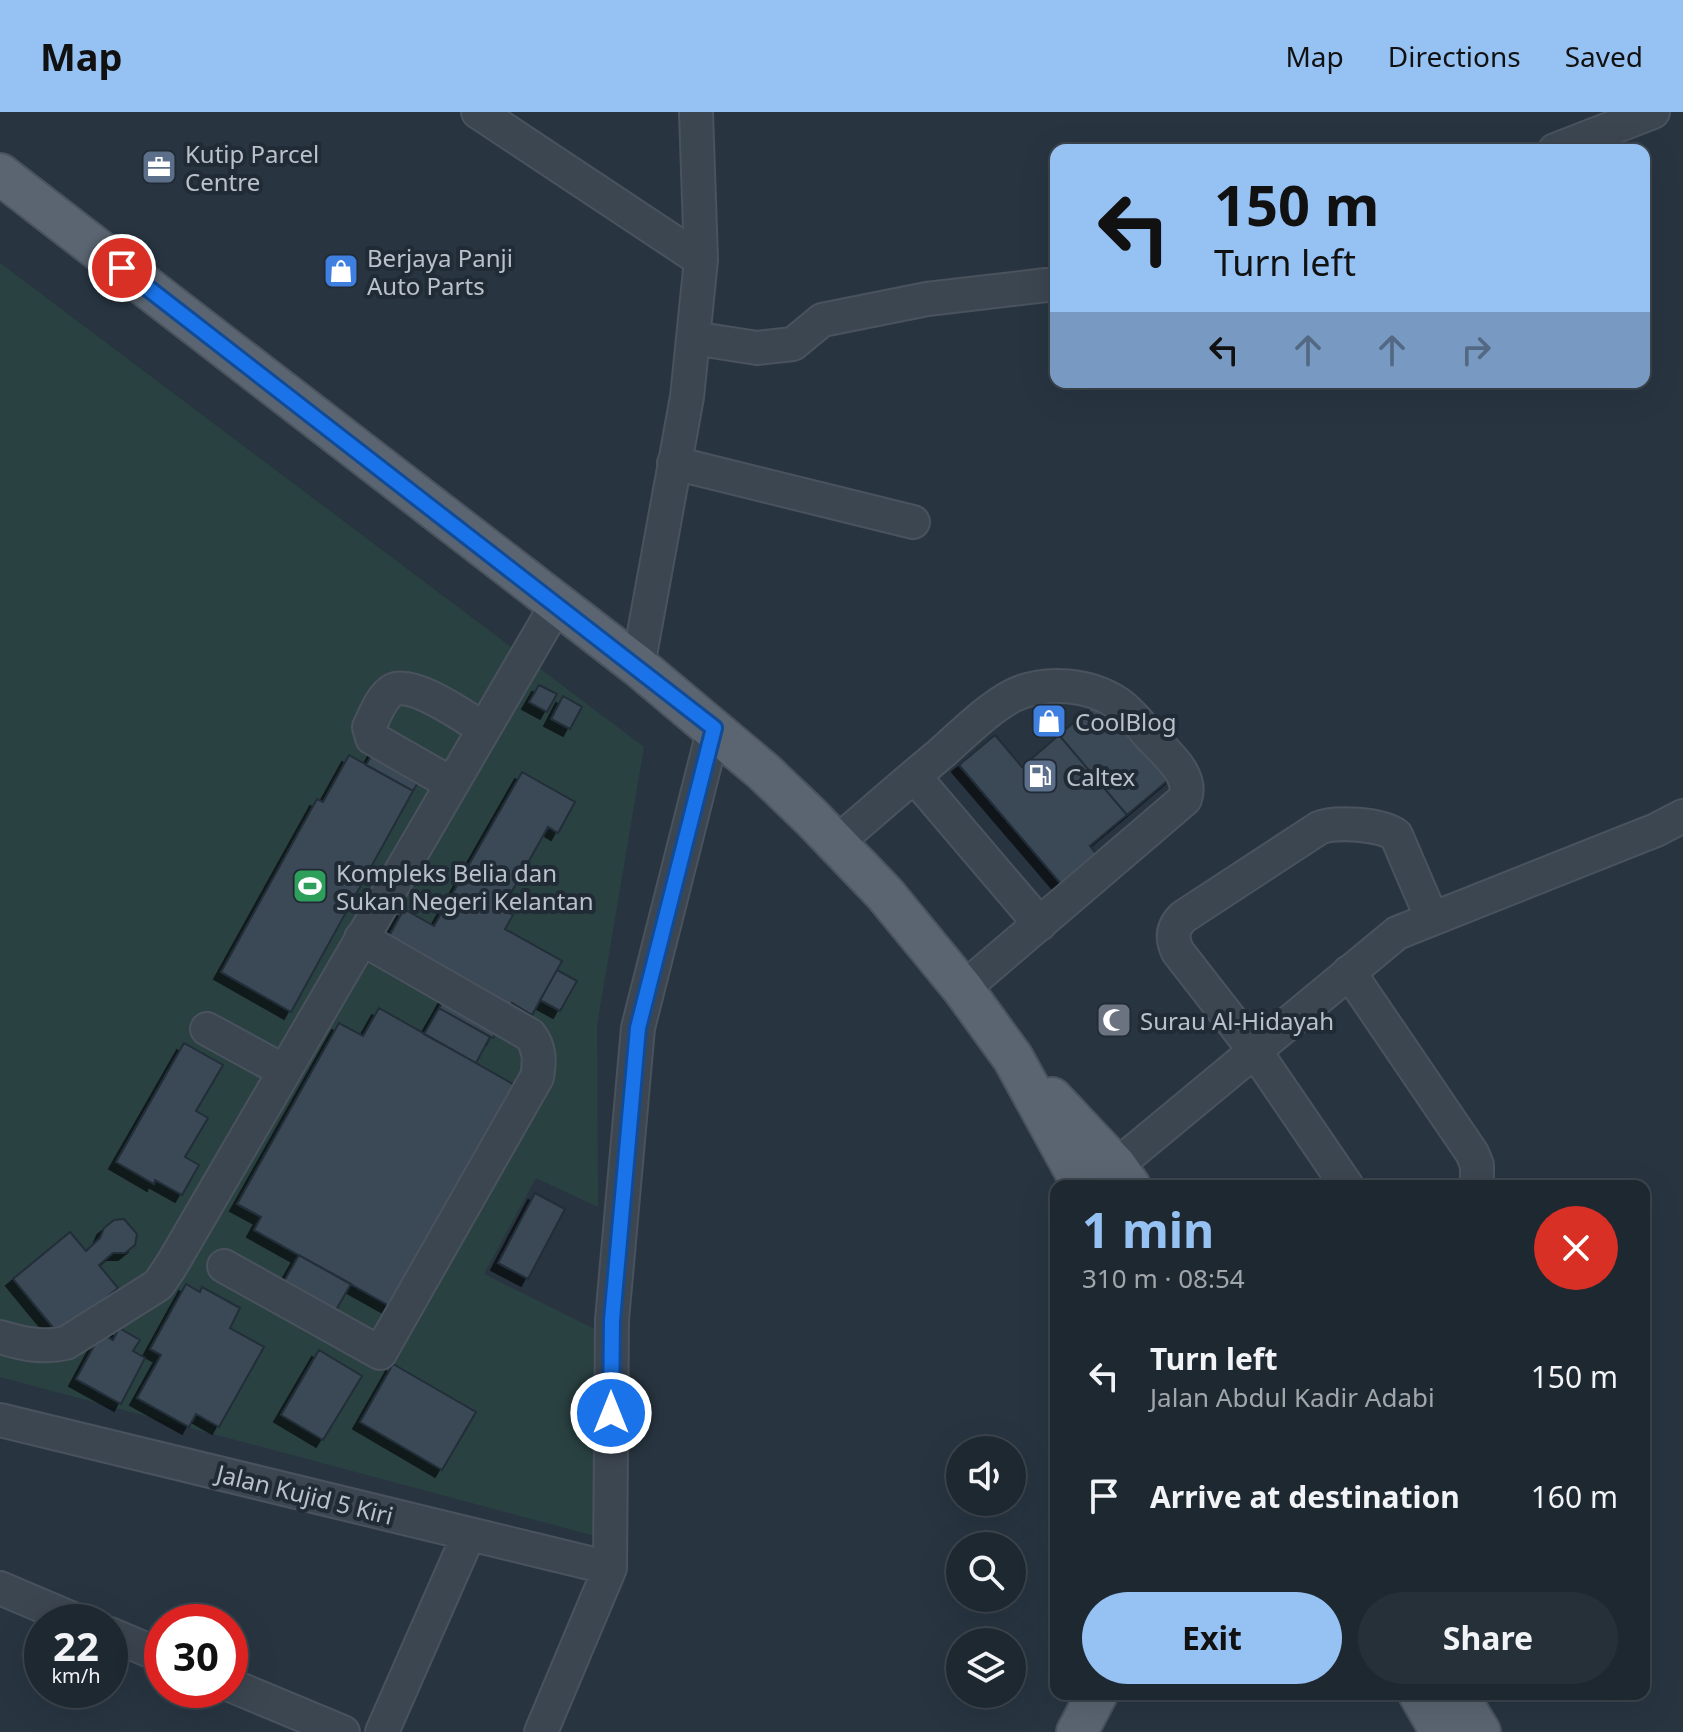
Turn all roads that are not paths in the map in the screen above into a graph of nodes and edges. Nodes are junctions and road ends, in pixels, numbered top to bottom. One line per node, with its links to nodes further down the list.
1 (478, 112): 6 (street)
2 (696, 112): 6 (street)
3 (1653, 112): 4 (street)
4 (1570, 144)
5 (0, 174): 11 (main road)
6 (701, 260): 8 (street)
7 (1046, 285): 8 (street)
8 (693, 338): 9 (street)
9 (674, 463): 10 (street); 12 (street)
10 (913, 522)
11 (557, 604): 12 (main road); 14 (street)
12 (638, 666): 13 (main road)
13 (714, 728): 18 (main road); 34 (street)
14 (484, 729): 16 (street); 16 (street)
15 (914, 776): 18 (street); 20 (street); 20 (street)
16 (452, 784): 21 (street)
17 (1683, 816): 19 (street)
18 (836, 843): 23 (main road)
19 (1432, 919): 22 (street); 25 (street)
20 (1040, 924): 23 (street)
21 (361, 938): 26 (street); 30 (street)
22 (1349, 972): 25 (street); 29 (street)
23 (963, 989): 27 (main road)
24 (207, 1029): 26 (street)
25 (1255, 1051): 27 (street); 28 (street)
26 (284, 1071): 31 (street)
27 (1110, 1179)
28 (1343, 1180)
29 (1477, 1180)
30 (224, 1266)
31 (0, 1337)
32 (0, 1420): 33 (street, Jalan Kujid 5 Kiri)
33 (469, 1534): 34 (street, Jalan Kujid 5 Kiri); 42 (street)
34 (610, 1568): 43 (street)
35 (0, 1588): 36 (street)
36 (38, 1604)
37 (248, 1692): 41 (street)
38 (1094, 1700): 44 (main road)
39 (1422, 1700): 45 (main road)
40 (1461, 1700): 46 (main road)
41 (343, 1732)
42 (382, 1732)
43 (541, 1732)
44 (1077, 1732)
45 (1441, 1732)
46 (1480, 1732)

